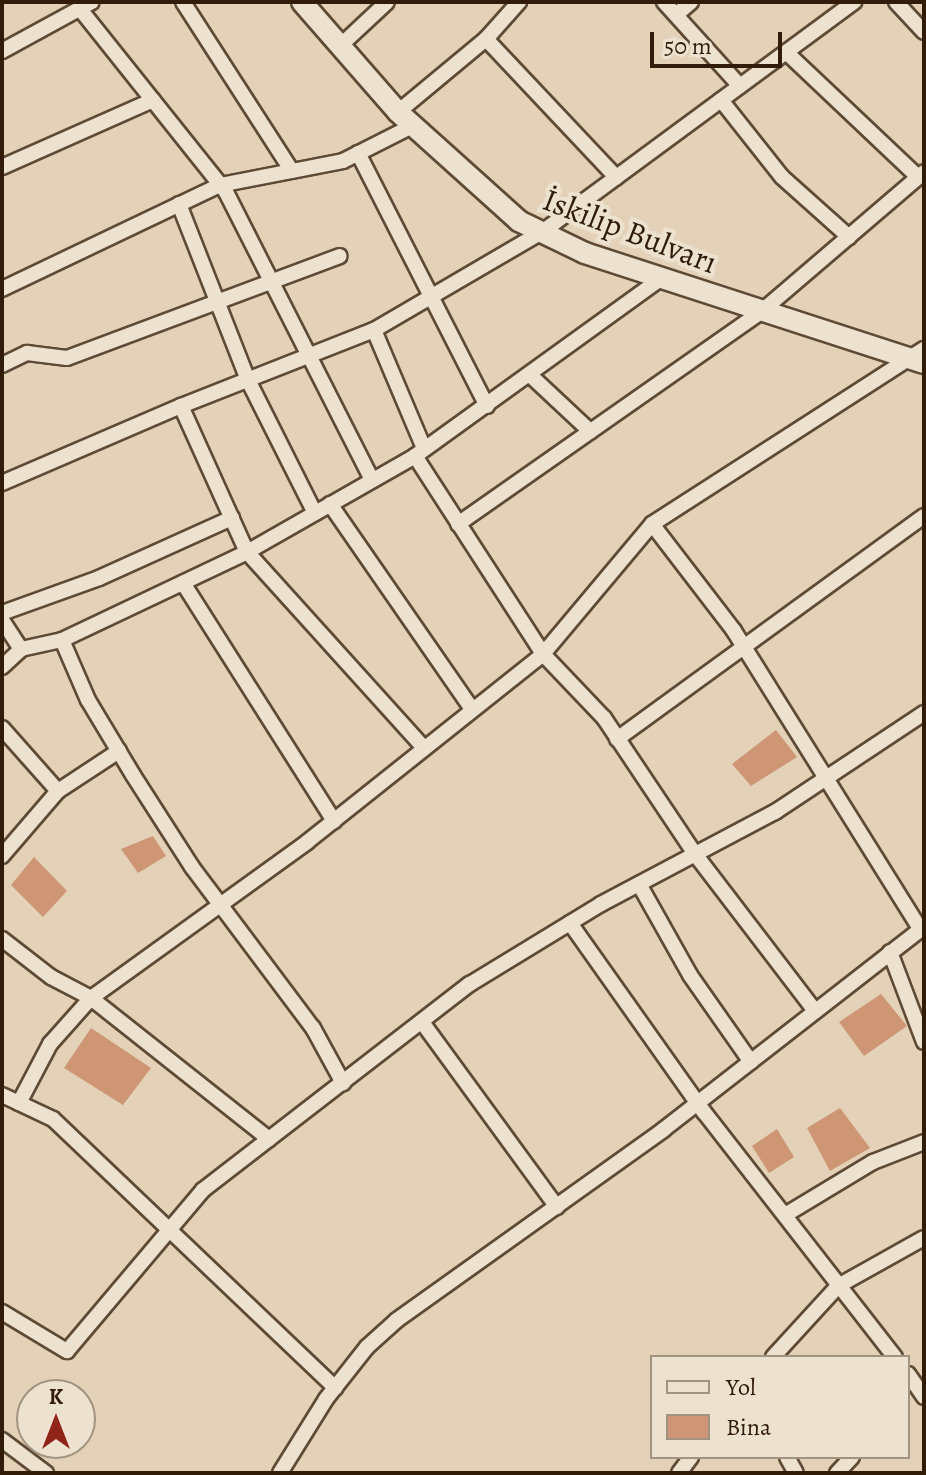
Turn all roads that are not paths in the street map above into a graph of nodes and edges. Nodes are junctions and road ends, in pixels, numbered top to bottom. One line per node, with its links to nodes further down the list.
1 (183, 2): 22 (street)
2 (302, 2): 13 (main road, İskilip Bulvarı)
3 (387, 2): 13 (street)
4 (519, 2): 12 (street)
5 (664, 2): 10 (street)
6 (691, 2): 10 (street)
7 (854, 2): 15 (street)
8 (896, 2): 11 (street)
9 (86, 5): 14 (street); 17 (street)
10 (676, 15): 16 (street)
11 (924, 32)
12 (486, 39): 19 (street); 24 (street)
13 (340, 46): 19 (main road, İskilip Bulvarı)
14 (2, 51)
15 (786, 52): 16 (street); 23 (street)
16 (740, 86): 18 (street)
17 (153, 100): 21 (street); 25 (street)
18 (721, 100): 24 (street); 28 (street)
19 (405, 119): 20 (street); 27 (main road, İskilip Bulvarı)
20 (358, 153): 22 (street); 33 (street)
21 (2, 167)
22 (292, 171): 25 (street)
23 (921, 175): 28 (street)
24 (616, 177): 27 (street)
25 (220, 185): 26 (street); 31 (street)
26 (179, 204): 32 (street); 34 (street)
27 (542, 232): 30 (main road, İskilip Bulvarı); 33 (street)
28 (849, 237): 35 (street)
29 (340, 256): 31 (street)
30 (662, 278): 35 (main road, İskilip Bulvarı); 40 (street)
31 (274, 281): 34 (street); 37 (street)
32 (2, 289)
33 (430, 298): 36 (street); 43 (street)
34 (219, 301): 39 (street); 41 (street)
35 (762, 311): 38 (main road, İskilip Bulvarı); 44 (street)
36 (374, 330): 37 (street); 45 (street)
37 (309, 356): 41 (street); 46 (street)
38 (920, 357): 53 (street)
39 (2, 365)
40 (531, 376): 43 (street); 44 (street)
41 (248, 380): 42 (street); 49 (street)
42 (181, 406): 47 (street); 51 (street)
43 (487, 406): 45 (street)
44 (590, 431): 52 (street)
45 (419, 451): 46 (street); 52 (street)
46 (372, 480): 48 (street)
47 (2, 483)
48 (330, 504): 49 (street); 63 (street)
49 (315, 513): 54 (street)
50 (924, 516): 60 (street)
51 (232, 518): 54 (street); 56 (street)
52 (458, 524): 61 (street)
53 (652, 524): 60 (street); 61 (street)
54 (247, 552): 55 (street); 67 (street)
55 (183, 583): 58 (street); 71 (street)
56 (2, 613)
57 (2, 620): 59 (street)
58 (62, 640): 59 (street); 68 (street)
59 (21, 649): 62 (street)
60 (745, 649): 66 (street); 69 (street)
61 (543, 654): 63 (street); 66 (street)
62 (2, 667)
63 (472, 709): 67 (street)
64 (924, 713): 69 (street)
65 (2, 728): 70 (street)
66 (617, 739): 72 (street)
67 (424, 748): 71 (street)
68 (119, 751): 70 (street); 75 (street)
69 (827, 777): 72 (street); 77 (street)
70 (58, 791): 73 (street)
71 (334, 821): 75 (street)
72 (695, 854): 74 (street); 81 (street)
73 (2, 856)
74 (639, 884): 76 (street); 84 (street)
75 (221, 903): 80 (street); 85 (street)
76 (570, 923): 82 (street); 88 (street)
77 (922, 928): 79 (street)
78 (2, 939): 80 (street)
79 (890, 952): 81 (street); 83 (street)
80 (91, 998): 87 (street); 89 (street)
81 (815, 1011): 84 (street)
82 (422, 1022): 85 (street); 91 (street)
83 (924, 1042)
84 (751, 1062): 88 (street)
85 (343, 1083): 89 (street)
86 (2, 1095): 87 (street)
87 (19, 1103): 93 (street)
88 (698, 1104): 91 (street); 92 (street)
89 (269, 1139): 93 (street)
90 (924, 1142): 92 (street)
91 (557, 1207): 99 (street)
92 (785, 1215): 95 (street)
93 (168, 1229): 96 (street); 99 (street)
94 (924, 1238): 95 (street)
95 (838, 1286): 97 (street); 98 (street)
96 (2, 1312)
97 (775, 1355)
98 (893, 1355)
99 (335, 1388): 102 (street)
100 (2, 1440): 101 (street)
101 (46, 1473)
102 (280, 1473)

